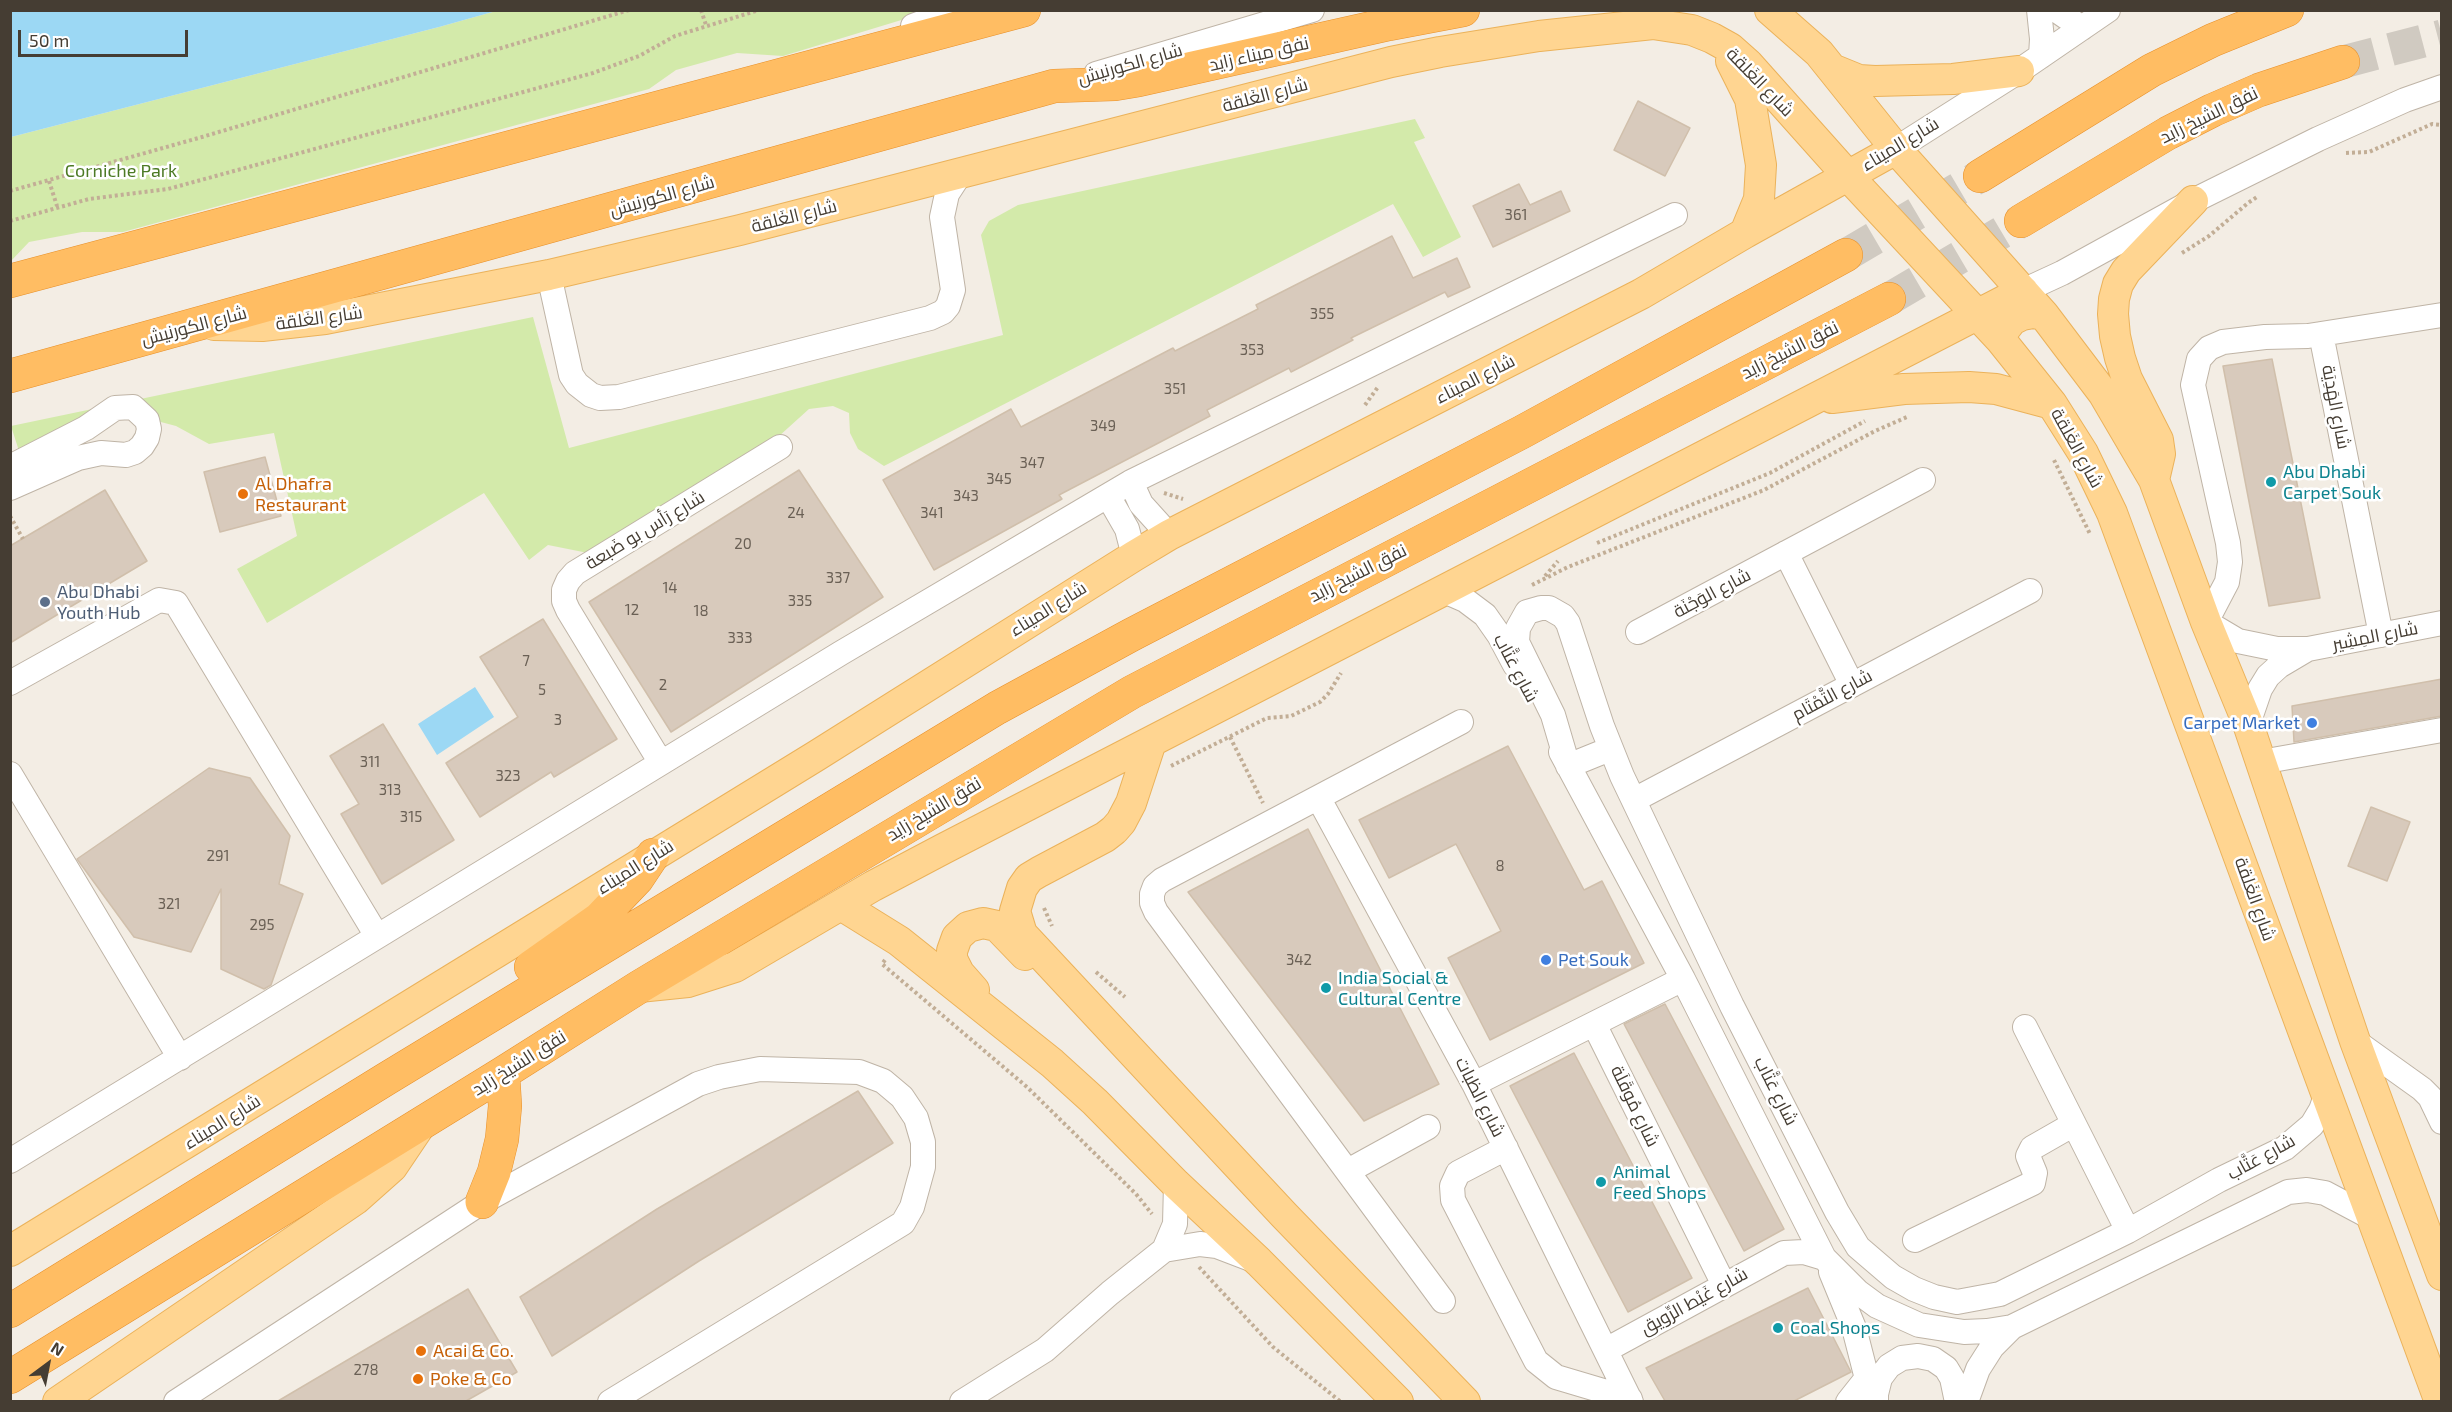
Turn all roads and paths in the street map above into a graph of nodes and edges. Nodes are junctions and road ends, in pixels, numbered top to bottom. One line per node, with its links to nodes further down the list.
1 (629, 10): 31 (path)
2 (701, 10): 13 (path)
3 (759, 10): 13 (path)
4 (956, 10): 16 (street)
5 (1024, 10): 16 (highway)
6 (1312, 10): 20 (street, شارع الكورنيش)
7 (1463, 10): 20 (highway, نفق ميناء زايد)
8 (1770, 10): 19 (main road)
9 (2039, 10): 18 (street)
10 (2056, 10): 14 (street)
11 (2109, 10): 14 (street, شارع الميناء)
12 (2288, 10): 30 (highway)
13 (705, 25): 35 (path)
14 (2082, 28): 18 (street, شارع الميناء)
15 (1712, 38): 28 (main road, شارع الغَلقة); 29 (main road, شارع الغَلقة); 39 (main road)
16 (847, 57): 43 (highway)
17 (2343, 62): 38 (highway, نفق الشيخ زايد)
18 (2030, 64): 19 (main road); 26 (street, شارع الميناء)
19 (1832, 69): 23 (main road)
20 (1054, 86): 49 (highway, شارع الكورنيش)
21 (2442, 87): 25 (street)
22 (2442, 104): 25 (street)
23 (1876, 124): 26 (main road); 28 (main road)
24 (2442, 125): 27 (path)
25 (2318, 139): 34 (street)
26 (1896, 149): 28 (main road, شارع الميناء); 44 (main road)
27 (2341, 153)
28 (1840, 167): 39 (main road, شارع الميناء); 46 (main road, شارع الغَلقة)
29 (960, 174): 42 (main road, شارع الغَلقة); 42 (street)
30 (1980, 176)
31 (49, 181): 32 (path); 35 (path)
32 (10, 191)
33 (2266, 192): 41 (path)
34 (2193, 201): 44 (street); 61 (main road)
35 (57, 206): 37 (path)
36 (1676, 215): 62 (street)
37 (10, 221)
38 (2021, 221)
39 (1744, 232): 66 (main road, شارع الميناء)
40 (1846, 255): 115 (highway)
41 (2172, 259)
42 (549, 275): 49 (main road, شارع الغَلقة)
43 (10, 281)
44 (2023, 291): 46 (main road); 47 (main road)
45 (1889, 299): 107 (highway, نفق الشيخ زايد)
46 (1977, 314): 51 (main road, شارع الغَلقة); 54 (main road)
47 (2044, 315): 51 (main road); 61 (main road)
48 (2442, 315): 50 (street)
49 (199, 325): 52 (highway, شارع الكورنيش)
50 (2321, 334): 77 (street); 80 (street, شارع الهَدِيَة)
51 (2000, 339): 53 (main road, شارع الغَلقة)
52 (10, 376)
53 (2052, 404): 54 (main road); 117 (main road, شارع الغَلقة)
54 (1800, 405): 74 (main road)
55 (1874, 416): 69 (path)
56 (1916, 417): 73 (path)
57 (780, 447): 92 (street, شارع رَأس بو ضَبعة)
58 (2053, 458): 68 (path)
59 (10, 467): 63 (street)
60 (1923, 480): 70 (street, شارع الوَجْنَة)
61 (2154, 480): 77 (main road)
62 (1131, 482): 64 (street); 66 (street)
63 (10, 488)
64 (1108, 496): 71 (street); 92 (street)
65 (10, 516): 67 (path)
66 (1169, 535): 71 (main road, شارع الميناء)
67 (23, 539)
68 (2093, 542)
69 (1595, 544)
70 (1786, 553): 79 (street, شارع الوَجْنَة); 84 (street)
71 (1134, 556): 99 (main road, شارع الميناء)
72 (1562, 557): 73 (path)
73 (1543, 579): 75 (path)
74 (1442, 590): 89 (main road); 93 (street, شارع عَتَّاب)
75 (1524, 590)
76 (2030, 591): 84 (street, شارع التَّمْتَام)
77 (2206, 622): 81 (street, شارع المِشِير); 86 (main road)
78 (2442, 623): 80 (street, شارع المِشِير)
79 (1638, 632)
80 (2381, 635): 81 (street, شارع المِشِير)
81 (2308, 649): 86 (street, شارع المِشِير)
82 (1346, 664): 88 (path)
83 (10, 683): 103 (street)
84 (1852, 685): 97 (street, شارع التَّمْتَام)
85 (1461, 722): 96 (street)
86 (2248, 724): 91 (main road)
87 (2442, 730): 91 (street)
88 (1230, 737): 94 (path); 98 (path)
89 (1151, 742): 100 (main road); 101 (main road)
90 (1610, 749): 93 (street); 93 (street, شارع عَتَّاب); 97 (street, شارع عَتَّاب)
91 (2261, 762): 112 (main road)
92 (661, 763): 103 (street)
93 (1568, 766): 106 (street, شارع عَتَّاب)
94 (1164, 769)
95 (10, 774): 113 (street)
96 (1319, 799): 98 (street); 116 (street, شارع الظبات)
97 (1634, 800): 130 (street, شارع عَتَّاب)
98 (1272, 823): 124 (street)
99 (653, 855): 115 (highway); 132 (main road, شارع الميناء)
100 (1039, 872): 102 (path); 105 (main road)
101 (841, 905): 107 (main road); 110 (main road)
102 (1054, 930)
103 (377, 936): 113 (street)
104 (891, 953): 129 (path)
105 (1082, 978): 108 (path); 110 (main road); 154 (main road)
106 (1683, 980): 109 (street); 127 (street, شارع عَتَّاب)
107 (639, 987): 114 (highway, نفق الشيخ زايد)
108 (1125, 997)
109 (1594, 1024): 116 (street); 139 (street, شارع مُوقَلَة)
110 (1008, 1026): 125 (main road)
111 (2025, 1027): 120 (street)
112 (2355, 1041): 118 (street); 138 (main road)
113 (180, 1058): 123 (street)
114 (503, 1073): 119 (highway, نفق الشيخ زايد); 126 (highway)
115 (386, 1079): 141 (highway)
116 (1474, 1084): 122 (street, شارع الظبات)
117 (2327, 1093): 128 (main road, شارع الغَلقة); 130 (street, شارع عَتَّاب)
118 (2442, 1122)
119 (421, 1124): 144 (highway, نفق الشيخ زايد); 146 (main road)
120 (2074, 1124): 130 (street); 131 (street)
121 (1428, 1127): 124 (street)
122 (1506, 1148): 143 (street, شارع الظبات); 147 (street)
123 (10, 1161)
124 (1348, 1171): 140 (street)
125 (1176, 1184): 133 (street); 136 (main road)
126 (482, 1202): 149 (street); 150 (street)
127 (1804, 1217): 134 (street); 135 (street, شارع عَتَّاب)
128 (2372, 1218): 142 (street, شارع عَتَّاب); 159 (main road, شارع الغَلقة)
129 (1157, 1220)
130 (2128, 1231)
131 (1915, 1240)
132 (17, 1243)
133 (1164, 1250): 136 (street); 151 (street)
134 (1784, 1254): 135 (street, شارع غَيْط الرِّويق); 139 (street, شارع غَيْط الرِّويق)
135 (1825, 1258): 142 (street, شارع عَتَّاب); 145 (street, شارع عَتَّاب)
136 (1259, 1262): 153 (main road)
137 (1196, 1263): 152 (path)
138 (2442, 1275)
139 (1724, 1285): 143 (street, شارع غَيْط الرِّويق)
140 (1443, 1301)
141 (10, 1311)
142 (2012, 1327): 158 (street, شارع عَتَّاب)
143 (1606, 1350): 147 (street, شارع الظبات)
144 (10, 1377)
145 (1867, 1378): 155 (street); 156 (street, شارع عَتَّاب)
146 (62, 1399): 148 (main road)
147 (1630, 1400)
148 (94, 1401)
149 (176, 1401)
150 (610, 1401)
151 (962, 1401)
152 (1341, 1401)
153 (1398, 1401)
154 (1465, 1401)
155 (1848, 1401)
156 (1875, 1401): 157 (street)
157 (1957, 1401)
158 (1966, 1401)
159 (2440, 1401)

